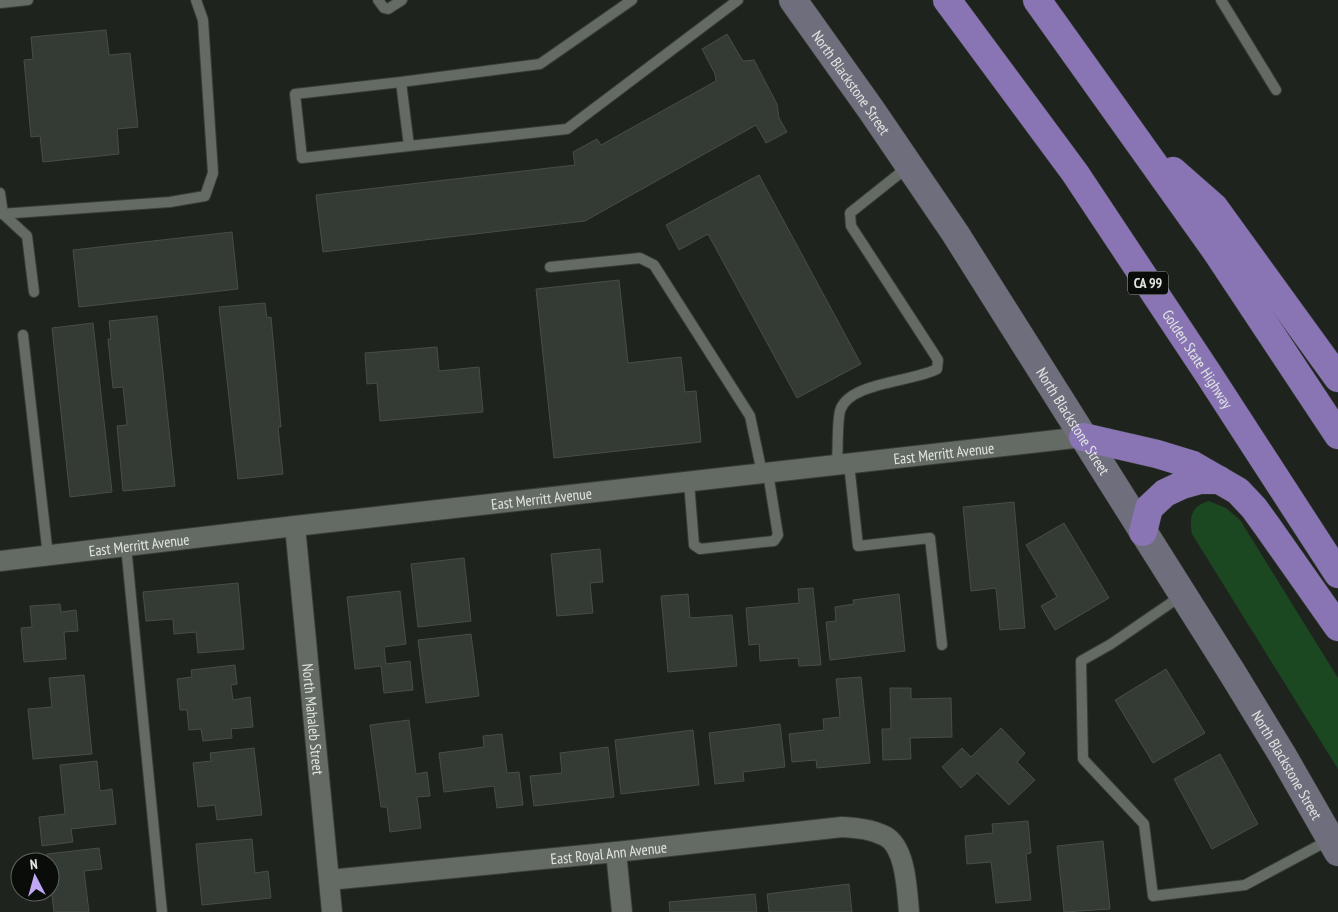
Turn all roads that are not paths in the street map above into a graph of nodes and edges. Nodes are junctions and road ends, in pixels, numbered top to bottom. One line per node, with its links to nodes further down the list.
1 (28, 0): 11 (lane)
2 (196, 0): 18 (lane)
3 (378, 0): 4 (lane)
4 (402, 0)
5 (632, 0): 12 (lane)
6 (738, 0): 15 (lane)
7 (793, 0): 16 (main road, North Blackstone Street)
8 (947, 0): 34 (highway, Golden State Highway / CA 99)
9 (1037, 0): 14 (highway)
10 (1221, 0): 13 (lane)
11 (6, 2)
12 (401, 82): 15 (lane); 15 (lane)
13 (1276, 90)
14 (1138, 140): 22 (highway); 23 (highway)
15 (409, 146)
16 (910, 166): 24 (main road, North Blackstone Street); 25 (lane)
17 (0, 194): 18 (lane)
18 (1, 214): 20 (lane)
19 (550, 267): 26 (lane)
20 (34, 292)
21 (23, 335): 32 (lane)
22 (1338, 378)
23 (1338, 435)
24 (1083, 437): 25 (street, East Merritt Avenue); 27 (highway); 30 (main road, North Blackstone Street)
25 (843, 464): 26 (street, East Merritt Avenue); 37 (lane)
26 (765, 473): 28 (street, East Merritt Avenue); 28 (lane)
27 (1219, 480): 30 (highway); 36 (highway)
28 (689, 482): 29 (street, East Merritt Avenue)
29 (294, 526): 31 (street, East Merritt Avenue); 40 (street, North Mahaleb Street)
30 (1143, 532): 35 (main road, North Blackstone Street)
31 (126, 546): 32 (street, East Merritt Avenue); 41 (lane)
32 (48, 556): 33 (street, East Merritt Avenue)
33 (0, 561)
34 (1338, 574)
35 (1182, 595): 38 (main road, North Blackstone Street); 38 (lane)
36 (1338, 627)
37 (942, 645)
38 (1334, 845)
39 (616, 852): 40 (street, East Royal Ann Avenue); 43 (street); 44 (street, East Royal Ann Avenue)
40 (328, 880): 42 (street, North Mahaleb Street)
41 (162, 912)
42 (332, 912)
43 (622, 912)
44 (909, 912)

